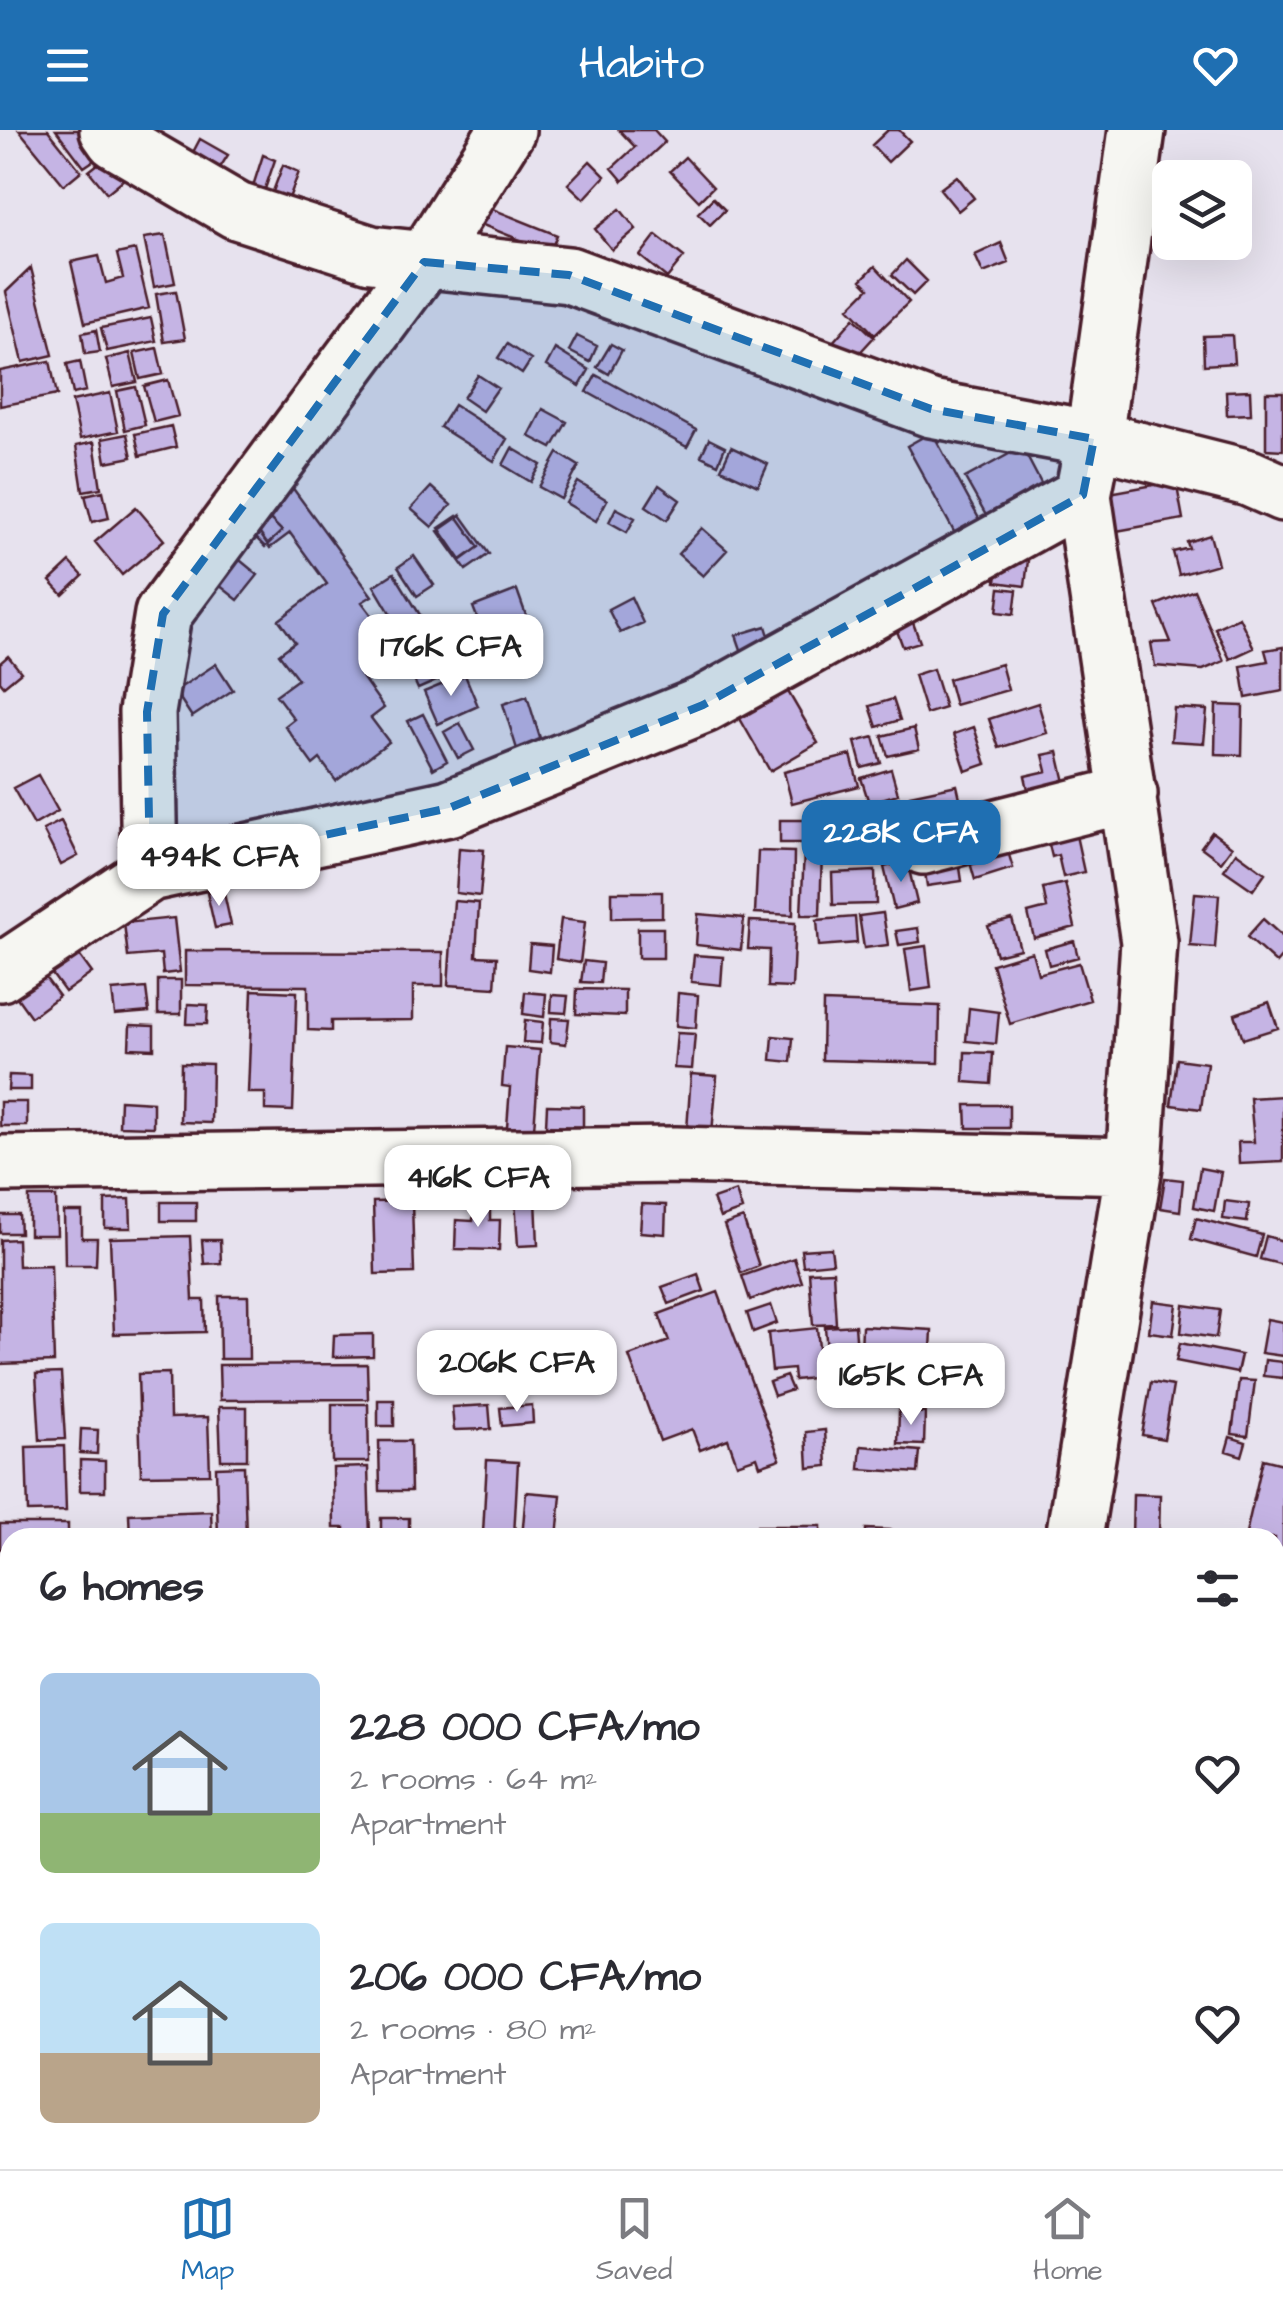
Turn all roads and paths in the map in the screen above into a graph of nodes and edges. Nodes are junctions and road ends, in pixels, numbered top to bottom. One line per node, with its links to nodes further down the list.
1 (108, 130): 4 (street)
2 (507, 130): 4 (street)
3 (1137, 130): 5 (street)
4 (424, 262): 5 (street); 10 (street)
5 (1094, 440): 6 (street); 7 (street)
6 (1283, 493)
7 (1083, 496): 8 (street); 10 (street)
8 (1129, 794): 9 (street); 13 (street)
9 (924, 846)
10 (150, 874): 11 (street)
11 (8, 952)
12 (0, 1164): 13 (street)
13 (1134, 1166): 14 (street)
14 (1076, 1528)

